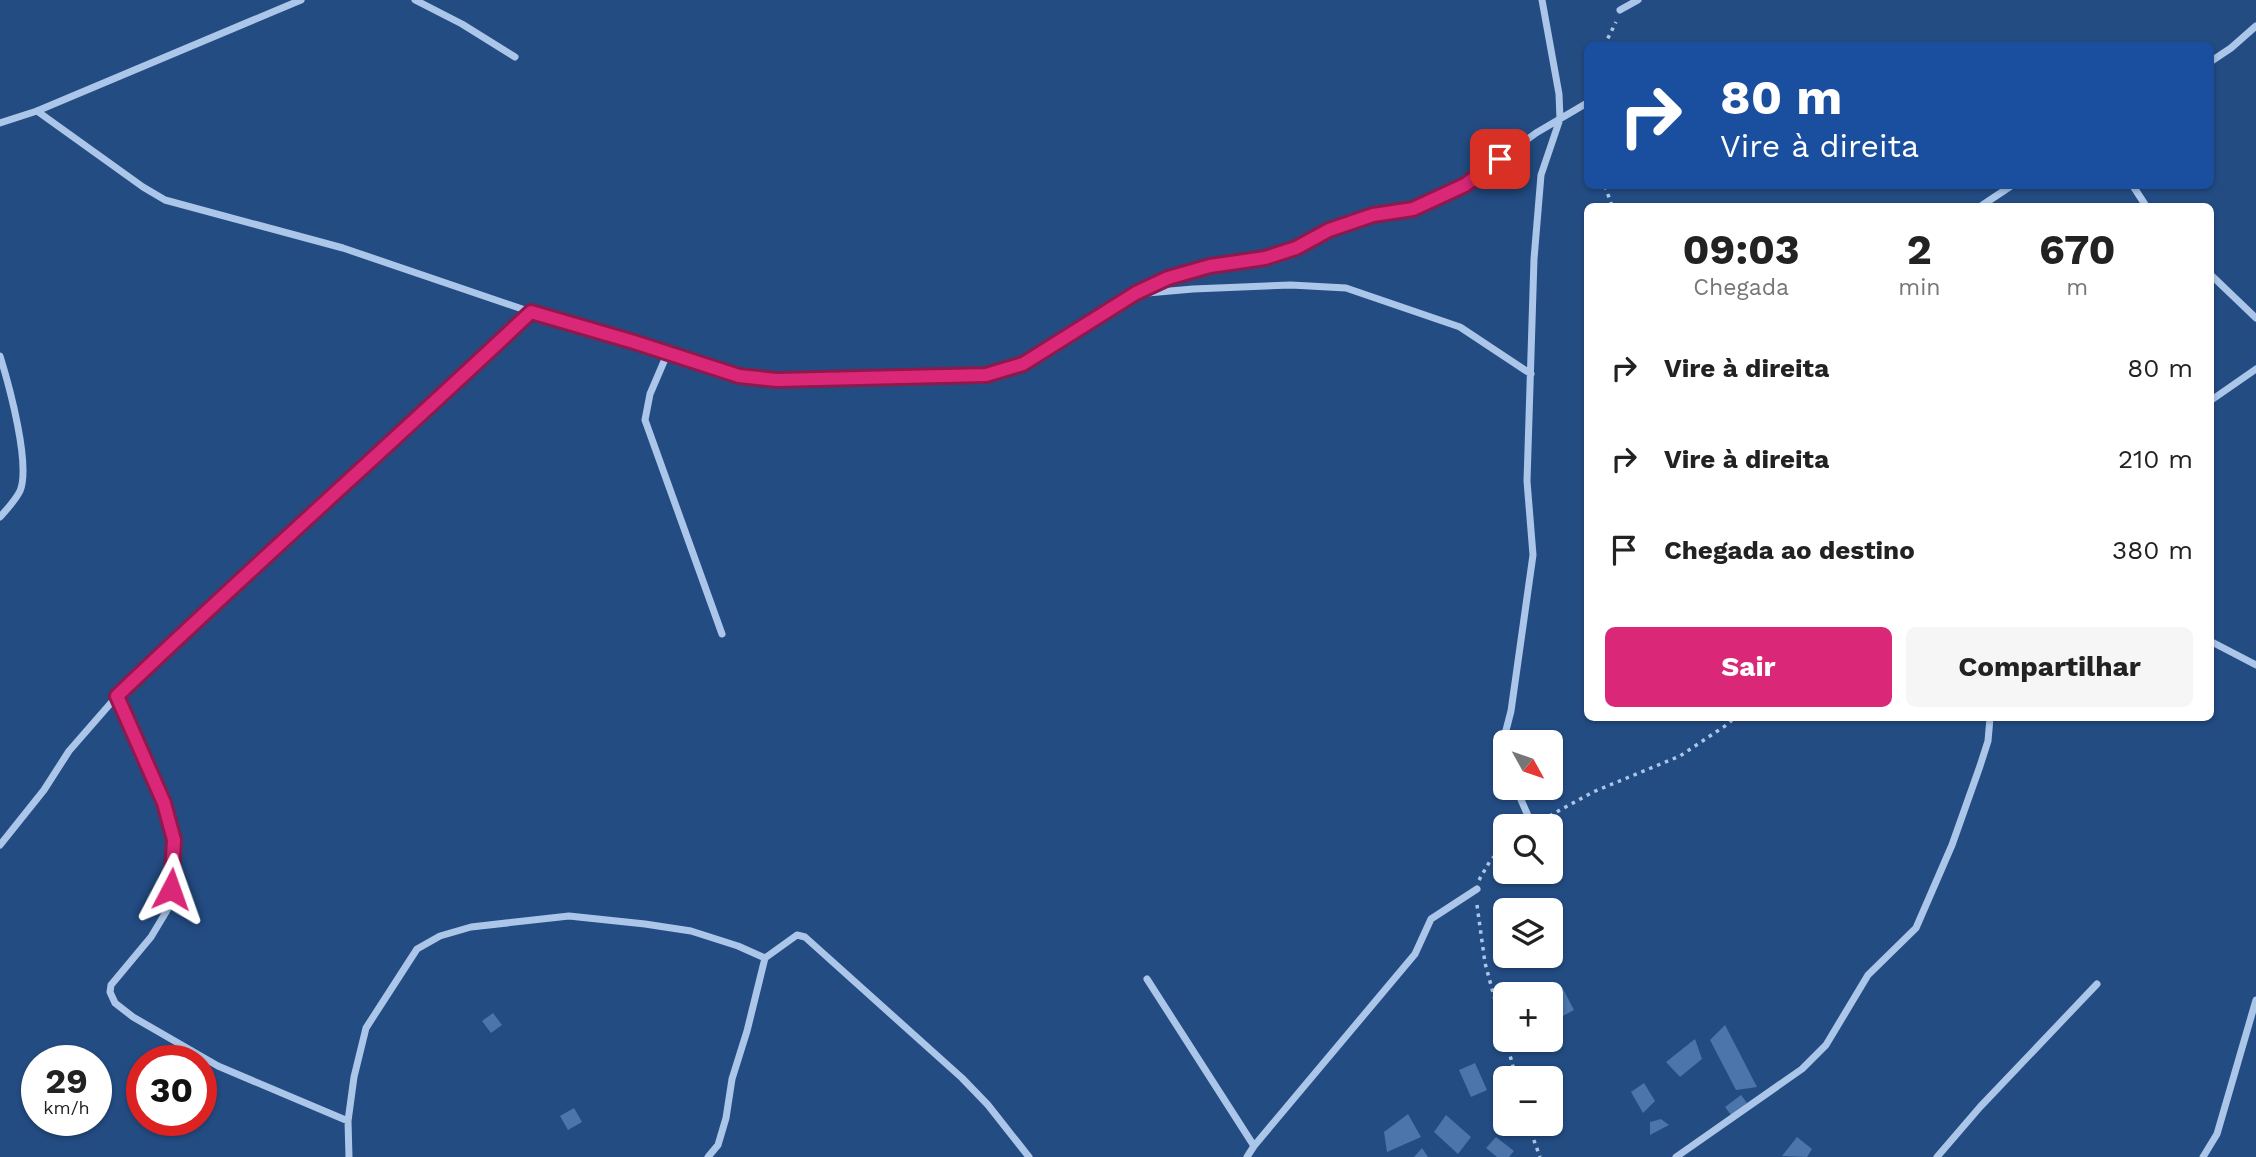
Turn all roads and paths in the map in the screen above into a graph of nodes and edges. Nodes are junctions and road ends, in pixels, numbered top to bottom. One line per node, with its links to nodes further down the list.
1 (301, 0): 11 (street)
2 (415, 0): 8 (street)
3 (1542, 0): 12 (street)
4 (1638, 0): 5 (street)
5 (1620, 10): 7 (path)
6 (2256, 26): 9 (street)
7 (1606, 42)
8 (515, 57)
9 (2214, 59)
10 (1584, 105): 12 (street)
11 (37, 111): 13 (street); 18 (street)
12 (1560, 119): 17 (street); 23 (street)
13 (0, 123)
14 (2006, 189): 15 (street)
15 (1986, 203)
16 (2214, 278): 19 (street)
17 (1136, 293): 20 (street); 23 (street)
18 (531, 312): 20 (street); 29 (street)
19 (2256, 318)
20 (668, 352): 26 (street)
21 (0, 356): 25 (street)
22 (2256, 369): 24 (street)
23 (1531, 373): 32 (street)
24 (2214, 398)
25 (0, 517)
26 (722, 634)
27 (2214, 643): 28 (street)
28 (2256, 665)
29 (117, 696): 34 (street); 42 (street)
30 (1731, 721): 33 (path)
31 (1990, 721): 50 (street)
32 (1506, 730)
33 (1552, 814)
34 (0, 845)
35 (1493, 858): 36 (path)
36 (1477, 889): 40 (path); 44 (street)
37 (765, 958): 42 (street); 46 (street); 47 (street)
38 (1147, 979): 44 (street)
39 (2097, 985): 51 (street)
40 (1493, 993)
41 (2256, 1000): 52 (street)
42 (348, 1121): 45 (street)
43 (1532, 1136): 49 (path)
44 (1254, 1146): 48 (street)
45 (349, 1157)
46 (708, 1157)
47 (1028, 1157)
48 (1247, 1157)
49 (1540, 1157)
50 (1676, 1157)
51 (1937, 1157)
52 (2203, 1157)

